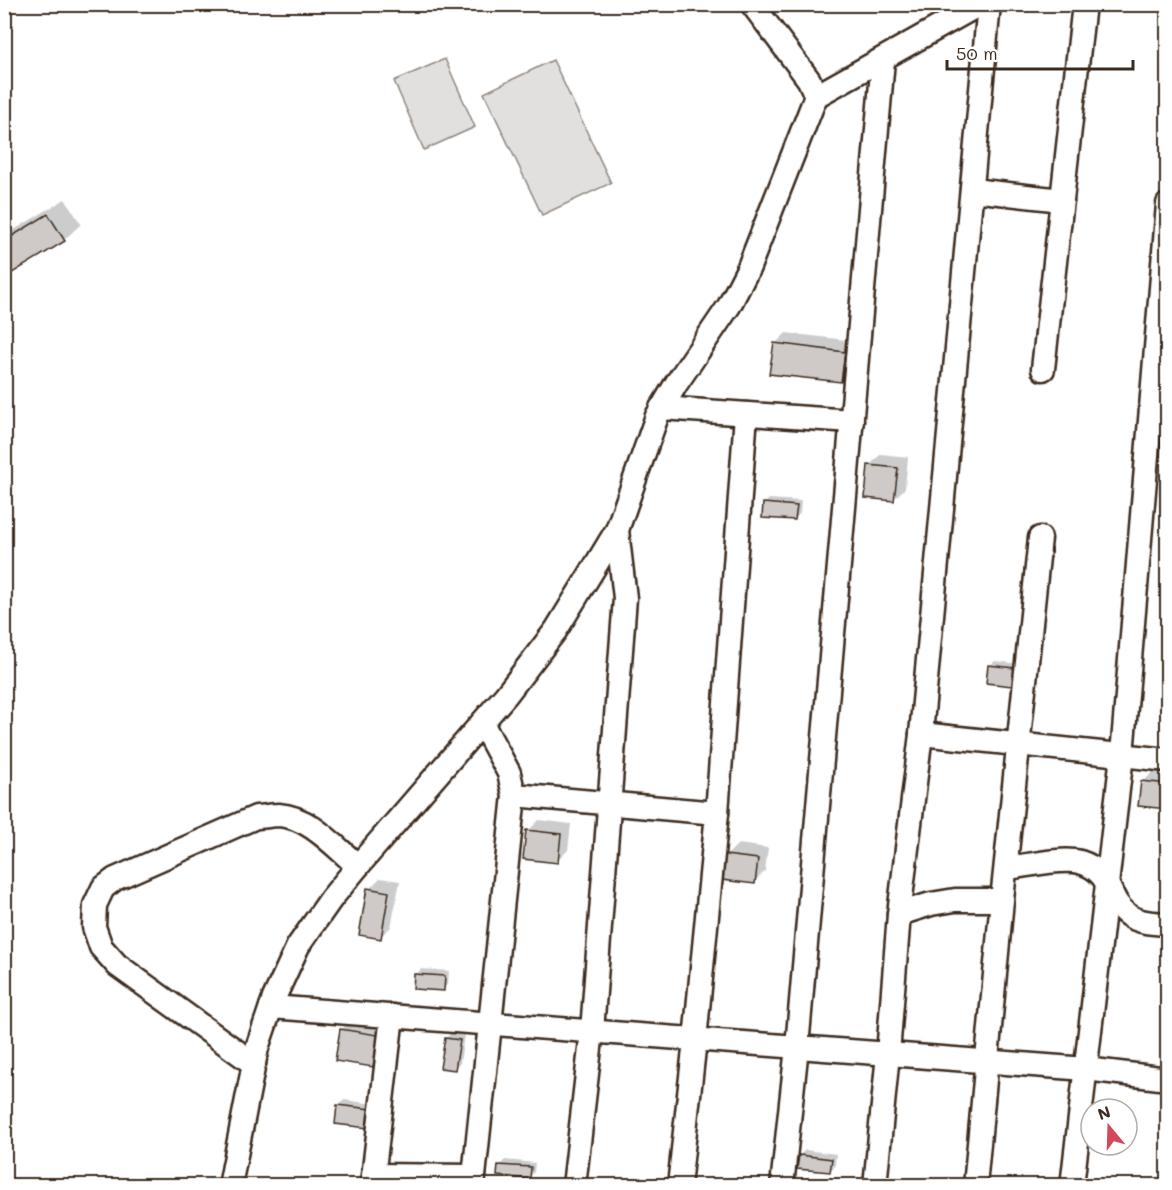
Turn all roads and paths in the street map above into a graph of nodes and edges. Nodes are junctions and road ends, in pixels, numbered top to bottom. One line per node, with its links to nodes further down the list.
1 (752, 4): 6 (street)
2 (980, 4): 5 (street)
3 (989, 4): 7 (street)
4 (1084, 4): 8 (street)
5 (883, 60): 6 (street); 13 (street)
6 (816, 96): 11 (street)
7 (972, 190): 8 (street); 17 (street)
8 (1062, 200): 10 (street)
9 (1167, 204): 19 (street)
10 (1042, 369)
11 (661, 408): 12 (street); 14 (street)
12 (746, 414): 13 (street); 23 (street)
13 (852, 421): 35 (street)
14 (616, 530): 16 (street); 22 (street)
15 (1040, 538): 18 (street)
16 (482, 723): 21 (street); 24 (street)
17 (921, 734): 18 (street); 28 (street)
18 (1018, 744): 19 (street); 25 (street)
19 (1122, 755): 20 (street); 26 (street)
20 (1167, 760)
21 (514, 795): 22 (street); 32 (street)
22 (609, 803): 23 (street); 33 (street)
23 (717, 813): 34 (street)
24 (358, 866): 30 (street); 38 (street)
25 (1007, 868): 26 (street); 27 (street)
26 (1109, 884): 29 (street); 39 (street)
27 (1002, 900): 28 (street); 37 (street)
28 (899, 914): 36 (street)
29 (1167, 924)
30 (271, 1007): 31 (street); 38 (street)
31 (392, 1016): 32 (street); 41 (street)
32 (490, 1024): 33 (street); 42 (street)
33 (592, 1032): 34 (street); 44 (street)
34 (695, 1040): 35 (street); 45 (street)
35 (797, 1047): 36 (street); 46 (street)
36 (888, 1054): 37 (street); 47 (street)
37 (987, 1061): 39 (street); 48 (street)
38 (254, 1064): 43 (street)
39 (1086, 1069): 40 (street); 49 (street)
40 (1167, 1079)
41 (373, 1180): 42 (street)
42 (473, 1181)
43 (230, 1185)
44 (574, 1185)
45 (679, 1185)
46 (782, 1185)
47 (875, 1185)
48 (975, 1185)
49 (1072, 1185)

